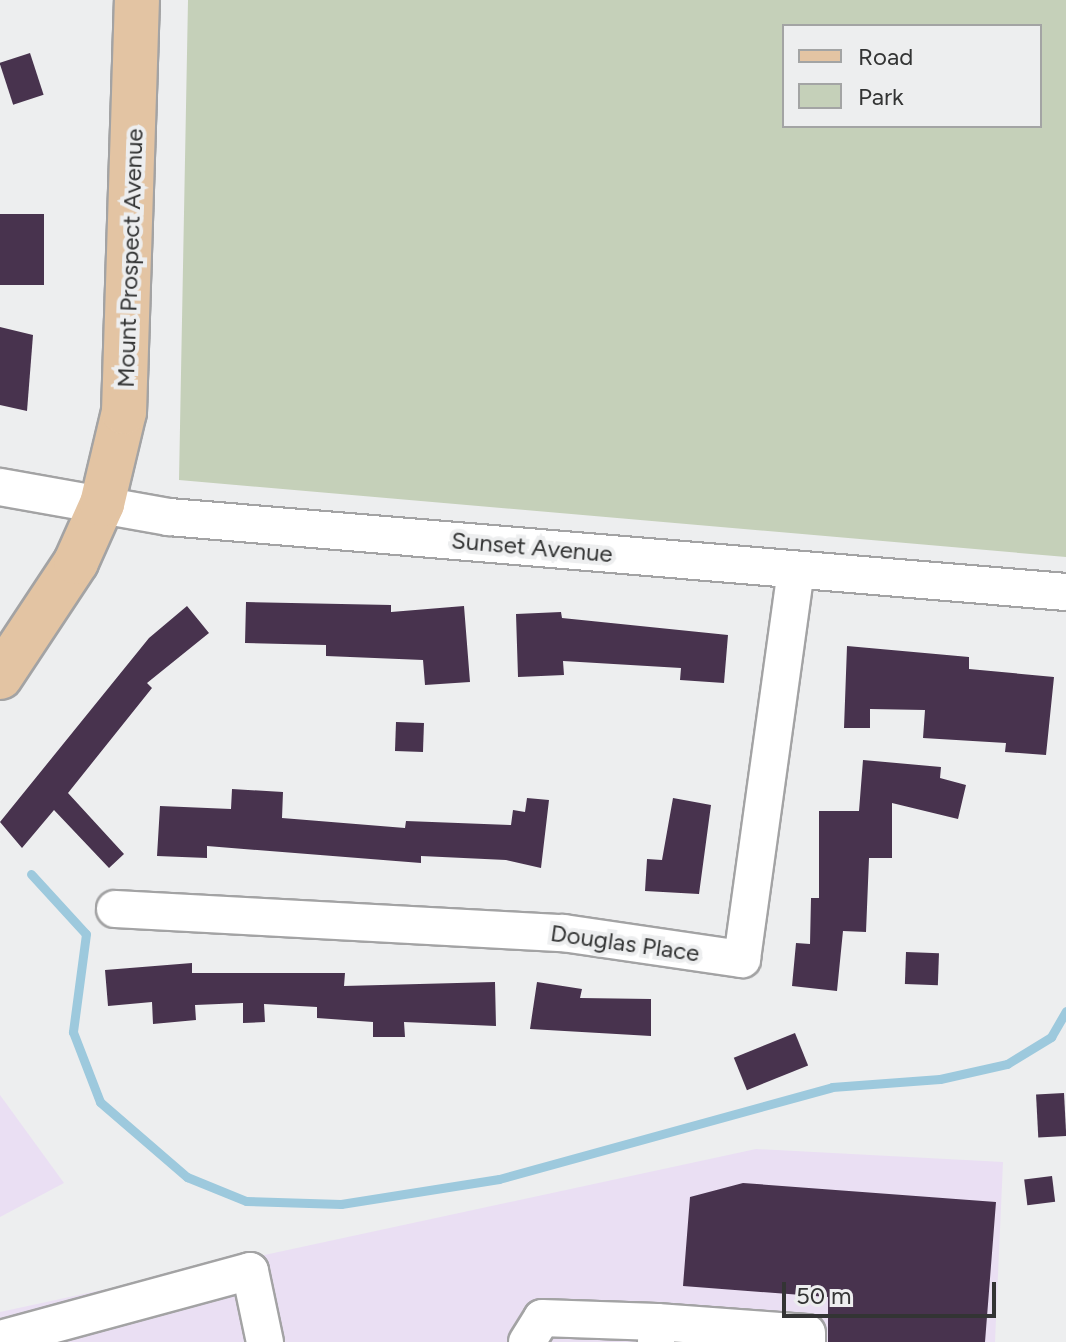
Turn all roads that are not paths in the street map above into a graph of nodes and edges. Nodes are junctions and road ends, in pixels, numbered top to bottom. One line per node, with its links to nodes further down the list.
1 (137, 0): 3 (main road, Mount Prospect Avenue)
2 (0, 487): 3 (street, Sunset Avenue)
3 (102, 504): 4 (street, Sunset Avenue); 6 (main road, Mount Prospect Avenue)
4 (796, 570): 5 (street, Sunset Avenue); 7 (street, Douglas Place)
5 (1066, 592)
6 (0, 677)
7 (115, 909)
8 (657, 1332): 11 (street); 12 (street)
9 (0, 1339): 10 (street)
10 (265, 1342)
11 (527, 1342)
12 (807, 1342)

